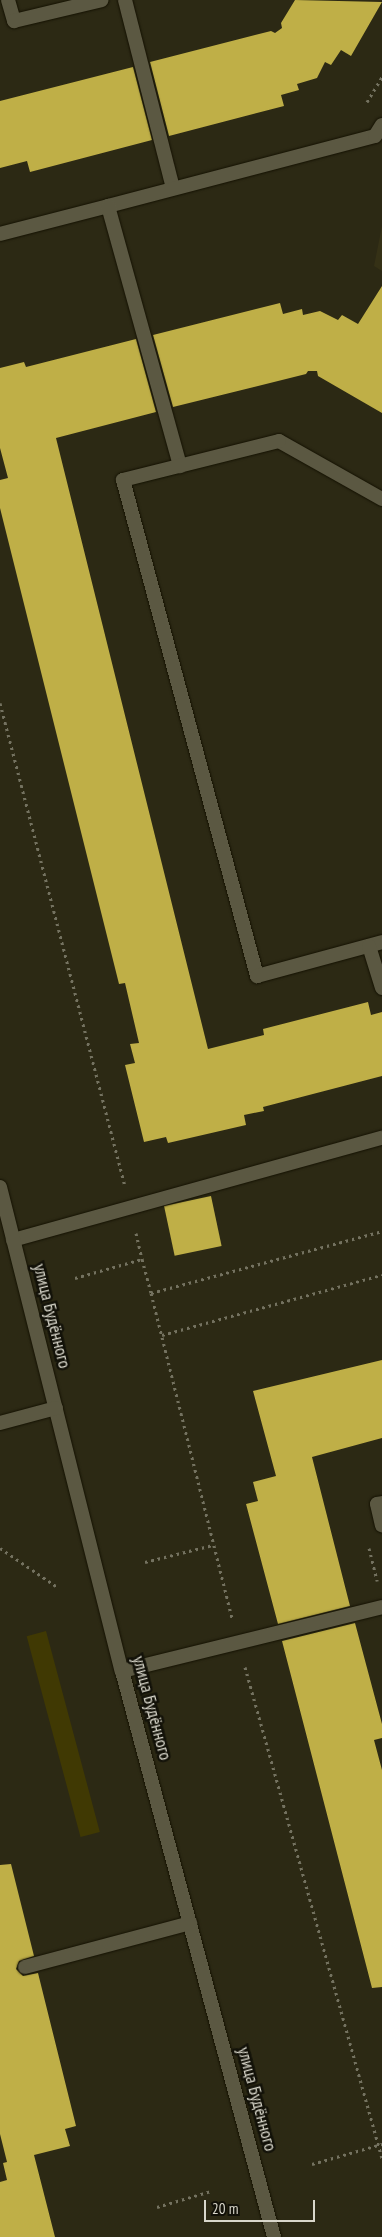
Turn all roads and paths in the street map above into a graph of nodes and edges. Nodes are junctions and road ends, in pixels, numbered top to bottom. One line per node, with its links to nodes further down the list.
1 (8, 0): 2 (street)
2 (102, 0)
3 (125, 0): 5 (street)
4 (382, 125): 5 (street)
5 (173, 188): 6 (street)
6 (108, 206): 7 (street); 8 (street)
7 (0, 234)
8 (180, 466): 9 (street); 11 (street)
9 (382, 499)
10 (0, 703): 15 (path)
11 (375, 944): 12 (street)
12 (382, 988)
13 (382, 1138): 15 (street)
14 (0, 1187): 17 (street, улица Будённого)
15 (130, 1207): 17 (street)
16 (382, 1230): 20 (path)
17 (13, 1240): 22 (street, улица Будённого)
18 (382, 1275): 21 (path)
19 (75, 1278): 20 (path)
20 (151, 1293): 21 (path)
21 (162, 1335): 26 (path)
22 (56, 1408): 23 (street); 32 (street, улица Будённого)
23 (0, 1423)
24 (382, 1502): 25 (street)
25 (382, 1525)
26 (213, 1545): 28 (path); 31 (path)
27 (0, 1548): 29 (path)
28 (145, 1562)
29 (56, 1586)
30 (382, 1607): 31 (street)
31 (238, 1642): 32 (street); 35 (path)
32 (122, 1671): 33 (street, улица Будённого)
33 (190, 1922): 34 (street); 40 (street, улица Будённого)
34 (24, 1967)
35 (380, 2145): 36 (path); 37 (path)
36 (382, 2158)
37 (312, 2164)
38 (212, 2191): 39 (path)
39 (157, 2207)
40 (274, 2237)

